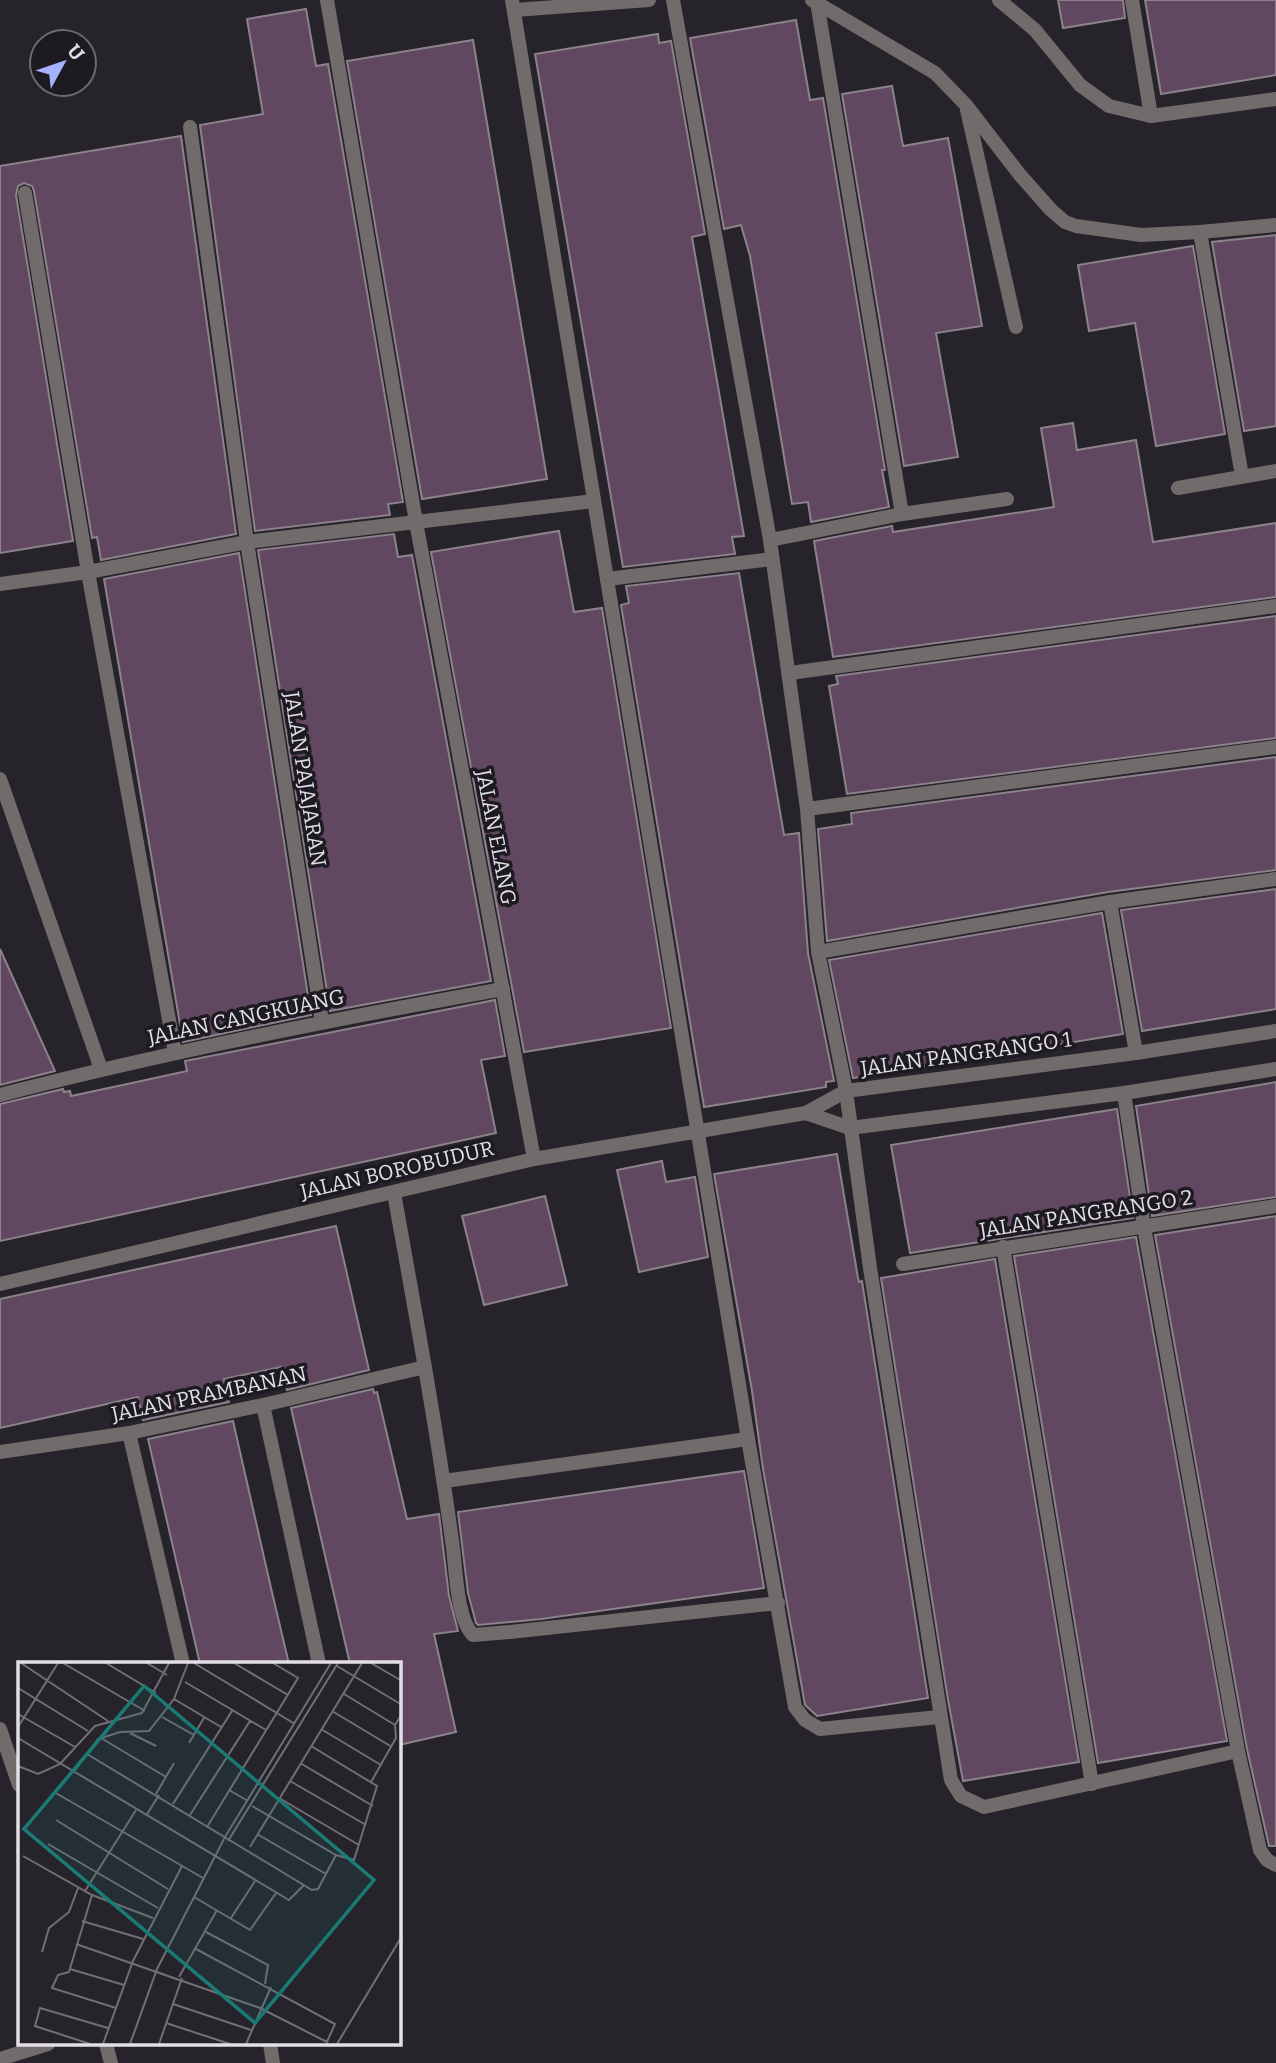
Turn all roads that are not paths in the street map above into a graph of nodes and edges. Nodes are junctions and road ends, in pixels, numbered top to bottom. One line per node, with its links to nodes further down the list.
1 (327, 0): 22 (street, JALAN ELANG)
2 (649, 0): 7 (street)
3 (673, 0): 23 (street)
4 (999, 0): 10 (street)
5 (1132, 0): 10 (street)
6 (815, 1): 9 (street); 21 (street)
7 (513, 5): 20 (street)
8 (1276, 99): 10 (street)
9 (966, 106): 14 (street); 15 (street)
10 (1151, 116)
11 (190, 127): 24 (street, JALAN PAJAJARAN)
12 (25, 193): 26 (street)
13 (1276, 225): 14 (street)
14 (1200, 232): 17 (street)
15 (1016, 327)
16 (1276, 471): 17 (street)
17 (1242, 476): 18 (street)
18 (1178, 488)
19 (1007, 499): 21 (street)
20 (594, 501): 22 (street); 27 (street)
21 (902, 514): 23 (street)
22 (416, 522): 24 (street); 37 (street, JALAN ELANG)
23 (770, 540): 25 (street)
24 (247, 542): 26 (street); 38 (street, JALAN PAJAJARAN)
25 (772, 559): 27 (street); 30 (street)
26 (88, 572): 28 (street); 40 (street)
27 (607, 579): 49 (street)
28 (0, 584)
29 (1276, 606): 30 (street)
30 (790, 673): 33 (street)
31 (1276, 747): 33 (street)
32 (0, 779): 42 (street)
33 (807, 809): 36 (street)
34 (1276, 878): 35 (street)
35 (1110, 902): 36 (street); 41 (street)
36 (818, 952): 44 (street)
37 (503, 989): 38 (street, JALAN CANGKUANG); 50 (street, JALAN ELANG)
38 (321, 1022): 40 (street, JALAN CANGKUANG)
39 (1276, 1031): 41 (street, JALAN PANGRANGO 1)
40 (174, 1053): 42 (street, JALAN CANGKUANG)
41 (1136, 1053): 44 (street, JALAN PANGRANGO 1)
42 (101, 1069): 46 (street, JALAN CANGKUANG)
43 (1276, 1069): 45 (street)
44 (846, 1091): 47 (street, JALAN PANGRANGO 1); 48 (street)
45 (1124, 1093): 48 (street); 53 (street)
46 (0, 1095)
47 (806, 1113): 48 (street); 49 (street, JALAN BOROBUDUR)
48 (850, 1128): 66 (street)
49 (698, 1130): 50 (street, JALAN BOROBUDUR); 60 (street)
50 (534, 1159): 51 (street, JALAN BOROBUDUR)
51 (394, 1193): 56 (street, JALAN BOROBUDUR); 57 (street)
52 (1276, 1206): 53 (street, JALAN PANGRANGO 2)
53 (1144, 1227): 54 (street, JALAN PANGRANGO 2); 68 (street)
54 (1003, 1247): 55 (street, JALAN PANGRANGO 2); 70 (street)
55 (903, 1264)
56 (0, 1284)
57 (425, 1367): 58 (street, JALAN PRAMBANAN); 62 (street)
58 (263, 1405): 59 (street, JALAN PRAMBANAN); 65 (street)
59 (129, 1433): 61 (street, JALAN PRAMBANAN); 64 (street)
60 (748, 1439): 62 (street); 63 (street)
61 (0, 1452)
62 (444, 1481): 63 (street)
63 (778, 1603): 66 (street)
64 (183, 1662)
65 (319, 1662)
66 (939, 1717): 70 (street)
67 (0, 1729): 69 (street)
68 (1238, 1751): 70 (street); 71 (street)
69 (18, 1782)
70 (1092, 1784)
71 (1276, 1865)
72 (42, 2046): 74 (street)
73 (107, 2046): 75 (street)
74 (0, 2059)
75 (111, 2063)

